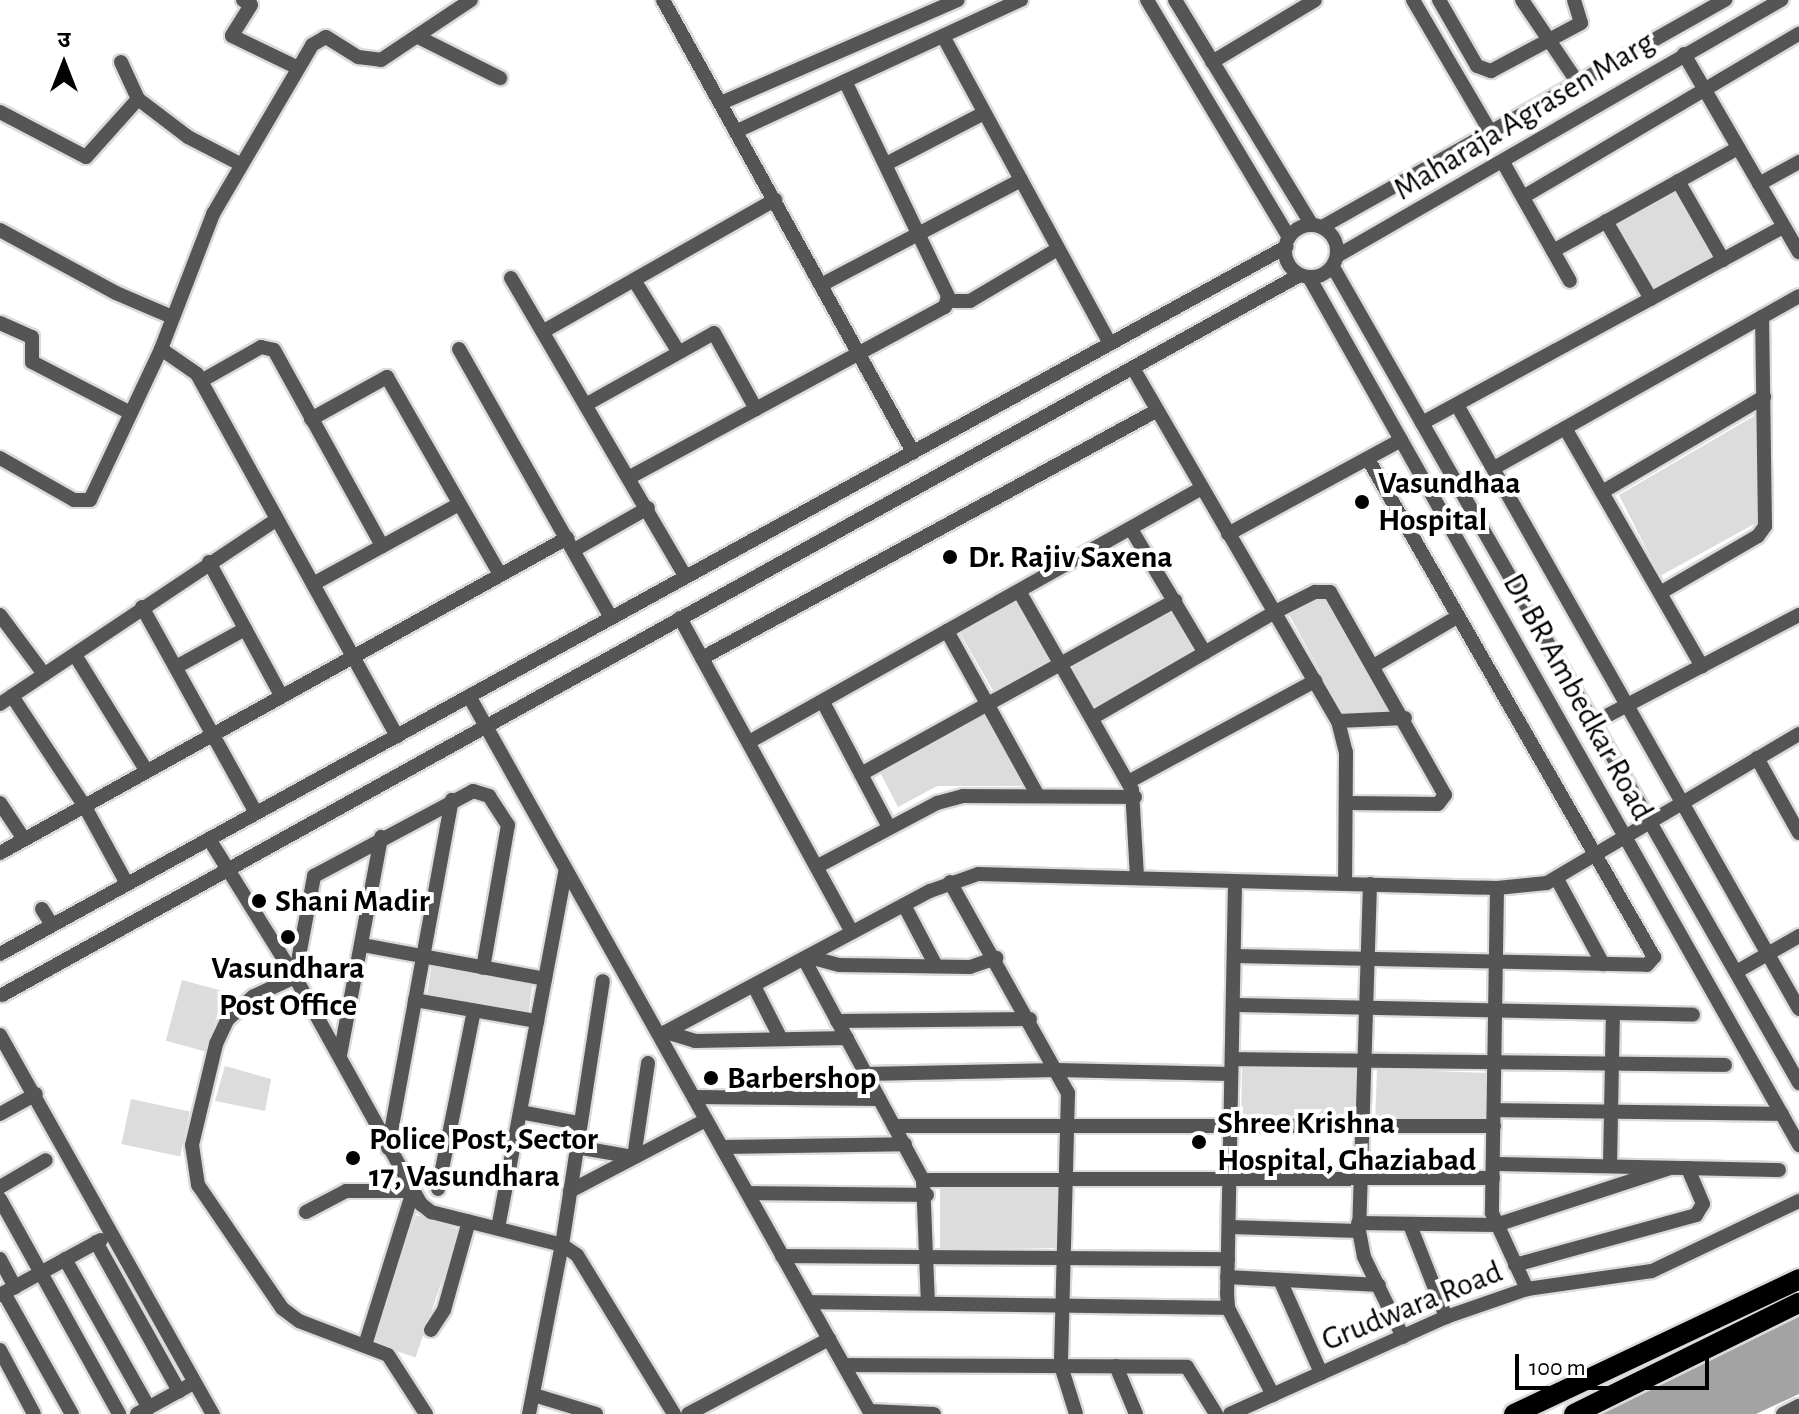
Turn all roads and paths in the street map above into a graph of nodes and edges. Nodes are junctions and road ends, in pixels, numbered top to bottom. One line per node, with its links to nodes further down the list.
1 (243, 0): 22 (street)
2 (471, 0): 17 (street)
3 (663, 0): 28 (street)
4 (958, 0): 28 (street)
5 (1021, 0): 16 (street)
6 (1147, 0): 48 (street)
7 (1175, 0): 21 (street)
8 (1315, 0): 21 (street)
9 (1413, 0): 32 (street)
10 (1439, 0): 18 (street)
11 (1522, 0): 18 (street)
12 (1574, 0): 18 (street)
13 (1725, 0): 25 (street, Maharaja Agrasen Marg)
14 (1781, 0): 19 (street, Maharaja Agrasen Marg)
15 (1799, 34): 26 (street)
16 (943, 36): 24 (street); 30 (street)
17 (418, 37): 22 (street); 23 (street)
18 (1547, 40): 25 (street)
19 (1684, 54): 26 (street); 37 (street, Maharaja Agrasen Marg)
20 (121, 62): 27 (street)
21 (1212, 62): 44 (street)
22 (296, 67): 35 (street)
23 (500, 78)
24 (845, 81): 31 (street); 36 (street)
25 (1578, 83): 32 (street, Maharaja Agrasen Marg)
26 (1704, 88): 33 (street); 41 (street)
27 (138, 99): 29 (street); 35 (street)
28 (721, 103): 31 (street)
29 (0, 112)
30 (984, 113): 36 (street); 38 (street)
31 (737, 131): 42 (street)
32 (1491, 133): 44 (street, Maharaja Agrasen Marg)
33 (1738, 148): 39 (street); 40 (street)
34 (1799, 162): 40 (street)
35 (240, 164): 62 (street)
36 (886, 164): 47 (street)
37 (1504, 164): 41 (street); 53 (street, Maharaja Agrasen Marg)
38 (1021, 180): 47 (street); 49 (street)
39 (1678, 181): 43 (street); 52 (street)
40 (1759, 184): 45 (street)
41 (1523, 197): 50 (street)
42 (775, 200): 56 (street); 58 (street)
43 (1606, 221): 50 (street); 60 (street)
44 (1317, 226): 48 (street); 53 (street)
45 (1783, 227): 51 (street); 52 (street)
46 (0, 230): 62 (street)
47 (918, 233): 58 (street); 61 (street)
48 (1287, 242): 54 (street); 66 (street)
49 (1058, 249): 61 (street); 66 (street)
50 (1553, 251): 57 (street)
51 (1799, 252)
52 (1723, 260): 60 (street)
53 (1335, 261): 54 (street); 80 (street, Dr BR Ambedkar Road)
54 (1305, 276): 71 (street); 82 (street, Dr BR Ambedkar Road)
55 (511, 278): 65 (street)
56 (634, 280): 65 (street); 69 (street)
57 (1570, 281)
58 (821, 285): 70 (street)
59 (1799, 296): 63 (street)
60 (1651, 299): 75 (street)
61 (948, 301): 70 (street)
62 (172, 317): 67 (street)
63 (1762, 317): 73 (street); 81 (street)
64 (0, 323): 78 (street)
65 (544, 331): 74 (street)
66 (1110, 344): 83 (street)
67 (161, 349): 72 (street); 78 (street)
68 (459, 349): 95 (street)
69 (678, 351): 74 (street); 76 (street)
70 (858, 354): 76 (street); 83 (street)
71 (1133, 368): 77 (street); 110 (street)
72 (201, 381): 79 (street); 92 (street)
73 (1764, 397): 89 (street); 102 (street)
74 (587, 404): 87 (street)
75 (1457, 405): 80 (street); 86 (street)
76 (756, 409): 87 (street)
77 (1156, 411): 88 (street); 116 (street)
78 (131, 413): 84 (street)
79 (311, 419): 90 (street); 96 (street)
80 (1422, 423): 132 (street, Dr BR Ambedkar Road)
81 (1565, 428): 86 (street); 89 (street)
82 (1401, 440): 85 (street); 156 (street, Dr BR Ambedkar Road)
83 (913, 452): 99 (street)
84 (0, 458)
85 (1368, 459): 94 (street); 108 (street)
86 (1494, 468): 127 (street)
87 (630, 477): 91 (street)
88 (1200, 489): 93 (street); 94 (street)
89 (1602, 492): 102 (street)
90 (459, 504): 96 (street); 98 (street)
91 (648, 508): 95 (street); 99 (street)
92 (276, 520): 97 (street); 100 (street)
93 (1131, 529): 101 (street); 103 (street)
94 (1228, 534): 105 (street)
95 (570, 544): 98 (street); 109 (street)
96 (382, 546): 100 (street)
97 (209, 562): 104 (street); 111 (street)
98 (500, 574): 115 (street)
99 (686, 577): 109 (street)
100 (313, 584): 115 (street)
101 (1019, 591): 112 (street); 117 (street)
102 (1660, 593): 119 (street)
103 (1175, 601): 113 (street); 117 (street)
104 (142, 607): 114 (street); 120 (street)
105 (1275, 612): 113 (street); 118 (street); 122 (street)
106 (0, 615): 121 (street)
107 (1799, 615): 119 (street)
108 (1457, 617): 118 (street); 158 (street)
109 (611, 618): 124 (street)
110 (680, 618): 116 (street); 133 (street)
111 (245, 629): 120 (street); 123 (street)
112 (947, 631): 126 (street); 128 (street)
113 (1205, 653): 129 (street)
114 (75, 655): 121 (street); 139 (street)
115 (352, 655): 123 (street); 136 (street)
116 (702, 658): 137 (street)
117 (1061, 664): 128 (street); 129 (street)
118 (1375, 665): 130 (street)
119 (1702, 666): 127 (street)
120 (176, 667): 134 (street)
121 (44, 674): 125 (street)
122 (1315, 681): 131 (street); 141 (street)
123 (281, 695): 134 (street)
124 (469, 696): 133 (street); 136 (street)
125 (6, 700): 148 (street)
126 (823, 702): 137 (street); 140 (street)
127 (1629, 704): 132 (street); 145 (street)
128 (987, 706): 140 (street); 142 (street)
129 (1092, 718): 141 (street)
130 (1405, 718): 131 (street); 147 (street)
131 (1338, 721): 147 (street)
132 (1593, 723): 150 (street, Dr BR Ambedkar Road)
133 (486, 726): 160 (street); 161 (street)
134 (213, 733): 139 (street); 149 (street)
135 (1799, 734): 138 (street)
136 (397, 736): 149 (street)
137 (749, 742): 159 (street)
138 (1757, 758): 145 (street); 152 (street)
139 (146, 770): 148 (street)
140 (861, 774): 151 (street)
141 (1128, 782): 143 (street)
142 (1037, 794): 143 (street); 151 (street)
143 (1135, 797): 162 (street)
144 (452, 800): 153 (street); 179 (street); 186 (street)
145 (1682, 800): 150 (street); 177 (street)
146 (0, 803): 154 (street)
147 (1348, 803): 166 (street)
148 (84, 805): 154 (street); 167 (street)
149 (256, 813): 155 (street)
150 (1651, 824): 156 (street); 187 (street, Dr BR Ambedkar Road)
151 (889, 827): 159 (street)
152 (1799, 833)
153 (381, 837): 175 (street); 188 (street)
154 (24, 839): 157 (street)
155 (209, 839): 161 (street); 167 (street)
156 (1626, 840): 158 (street); 225 (street, Dr BR Ambedkar Road)
157 (0, 853)
158 (1594, 859): 163 (street); 184 (street)
159 (818, 866): 173 (street)
160 (566, 869): 189 (street); 204 (street)
161 (227, 870): 188 (street); 192 (street)
162 (1137, 878): 164 (street); 165 (street)
163 (1557, 879): 169 (street); 184 (street)
164 (950, 882): 170 (street); 181 (street)
165 (1235, 883): 166 (street); 178 (street)
166 (1345, 883): 168 (street)
167 (127, 884): 172 (street)
168 (1370, 884): 169 (street); 182 (street)
169 (1497, 888): 183 (street)
170 (904, 905): 173 (street); 185 (street)
171 (42, 909): 172 (street)
172 (52, 925): 176 (street)
173 (852, 932): 180 (street)
174 (1799, 936): 177 (street)
175 (362, 945): 179 (street); 208 (street)
176 (0, 954)
177 (1768, 954): 187 (street); 196 (street)
178 (1234, 956): 182 (street); 194 (street)
179 (423, 957): 186 (street); 193 (street)
180 (806, 958): 185 (street); 191 (street); 203 (street)
181 (996, 958): 185 (street); 201 (street)
182 (1367, 960): 183 (street); 195 (street)
183 (1498, 964): 184 (street); 198 (street)
184 (1603, 964)
185 (936, 966)
186 (483, 968): 189 (street)
187 (1736, 972): 217 (street, Dr BR Ambedkar Road)
188 (295, 977): 208 (street); 290 (street)
189 (545, 979): 202 (street)
190 (603, 981): 228 (street)
191 (754, 986): 204 (street); 207 (street)
192 (1, 991)
193 (415, 1000): 197 (street); 237 (street)
194 (1233, 1005): 195 (street); 214 (street)
195 (1366, 1008): 198 (street); 209 (street)
196 (1799, 1009)
197 (474, 1011): 202 (street); 250 (street)
198 (1497, 1011): 199 (street); 211 (street)
199 (1613, 1013): 200 (street); 212 (street)
200 (1693, 1015)
201 (1030, 1019): 203 (street); 215 (street)
202 (537, 1021): 222 (street)
203 (837, 1021): 206 (street)
204 (663, 1034): 207 (street); 219 (street)
205 (0, 1035): 218 (street)
206 (847, 1038): 207 (street); 216 (street)
207 (781, 1039)
208 (340, 1055): 237 (street)
209 (1364, 1062): 211 (street); 214 (street); 230 (street)
210 (648, 1063): 238 (street)
211 (1496, 1063): 212 (street); 221 (street)
212 (1612, 1064): 213 (street); 223 (street)
213 (1725, 1065)
214 (1231, 1067): 215 (street); 229 (street)
215 (1057, 1070): 216 (street); 227 (street)
216 (865, 1074): 220 (street)
217 (1799, 1083)
218 (36, 1094): 224 (street); 264 (street)
219 (694, 1097): 220 (street); 226 (street)
220 (879, 1099): 231 (street)
221 (1494, 1110): 223 (street); 232 (street)
222 (520, 1112): 228 (street); 263 (street)
223 (1611, 1112): 225 (street); 240 (street)
224 (0, 1114)
225 (1782, 1114): 234 (street, Dr BR Ambedkar Road)
226 (706, 1120): 236 (street); 238 (street)
227 (1069, 1122): 229 (street); 231 (street); 246 (street)
228 (579, 1123): 235 (street)
229 (1229, 1124): 230 (street); 245 (street)
230 (1360, 1124): 232 (street); 247 (street)
231 (894, 1126): 233 (street)
232 (1494, 1126): 244 (street)
233 (905, 1144): 236 (street); 248 (street)
234 (1799, 1145)
235 (576, 1147): 238 (street); 252 (street)
236 (723, 1147): 253 (street)
237 (388, 1148): 251 (street)
238 (634, 1157): 252 (street)
239 (46, 1160): 249 (street)
240 (1610, 1166): 241 (street); 244 (street)
241 (1670, 1168): 242 (street); 260 (street)
242 (1688, 1168): 243 (street); 273 (street)
243 (1779, 1170)
244 (1493, 1171): 247 (street); 260 (street)
245 (1230, 1177): 246 (street); 247 (street); 261 (street)
246 (1068, 1178): 248 (street); 269 (street)
247 (1358, 1178): 262 (street)
248 (923, 1180): 254 (street)
249 (0, 1187)
250 (438, 1189)
251 (413, 1191): 257 (street); 258 (street); 290 (street)
252 (570, 1191): 266 (street)
253 (748, 1193): 254 (street); 267 (street)
254 (927, 1195): 268 (street)
255 (0, 1199): 274 (street)
256 (1799, 1201): 279 (street, Grudwara Road)
257 (306, 1212)
258 (469, 1221): 263 (street); 287 (street)
259 (1410, 1225): 260 (street); 262 (street); 286 (street)
260 (1496, 1225): 273 (street)
261 (1230, 1227): 262 (street); 272 (street)
262 (1359, 1227): 278 (street)
263 (498, 1228): 266 (street)
264 (111, 1234): 265 (street); 305 (street)
265 (96, 1242): 271 (street); 299 (street)
266 (562, 1245): 296 (street); 309 (street)
267 (782, 1256): 268 (street); 281 (street)
268 (928, 1257): 269 (street); 282 (street)
269 (1064, 1258): 272 (street); 284 (street)
270 (0, 1259): 280 (street)
271 (65, 1259): 274 (street); 299 (street)
272 (1228, 1259): 275 (street)
273 (1515, 1265): 279 (street)
274 (41, 1273): 280 (street); 304 (street)
275 (1227, 1277): 277 (street); 285 (street)
276 (1799, 1279): 315 (highway)
277 (1280, 1280): 278 (street); 295 (street)
278 (1379, 1285): 288 (street)
279 (1527, 1289): 286 (street, Grudwara Road)
280 (6, 1292): 303 (street)
281 (809, 1302): 282 (street); 289 (street)
282 (928, 1303): 284 (street)
283 (1799, 1303): 316 (highway)
284 (1063, 1305): 285 (street); 293 (street)
285 (1228, 1308): 297 (street)
286 (1446, 1317): 288 (street, Grudwara Road)
287 (431, 1330)
288 (1403, 1337): 295 (street, Grudwara Road)
289 (829, 1339): 292 (street); 310 (street)
290 (365, 1345): 306 (street)
291 (0, 1350): 302 (street)
292 (844, 1365): 293 (street); 300 (street)
293 (1061, 1366): 294 (street); 301 (street)
294 (1116, 1366): 312 (street); 313 (street)
295 (1321, 1373): 297 (street, Grudwara Road)
296 (534, 1395): 307 (street); 308 (street)
297 (1273, 1395): 314 (street, Grudwara Road)
298 (1799, 1406): 317 (street)
299 (143, 1411)
300 (871, 1413): 311 (street)
301 (1074, 1413)
302 (34, 1414)
303 (72, 1414)
304 (119, 1414)
305 (213, 1414)
306 (426, 1414)
307 (529, 1414)
308 (596, 1414)
309 (674, 1414)
310 (688, 1414)
311 (934, 1414)
312 (1136, 1414)
313 (1216, 1414)
314 (1230, 1414)
315 (1514, 1414)
316 (1574, 1414)
317 (1783, 1414)

